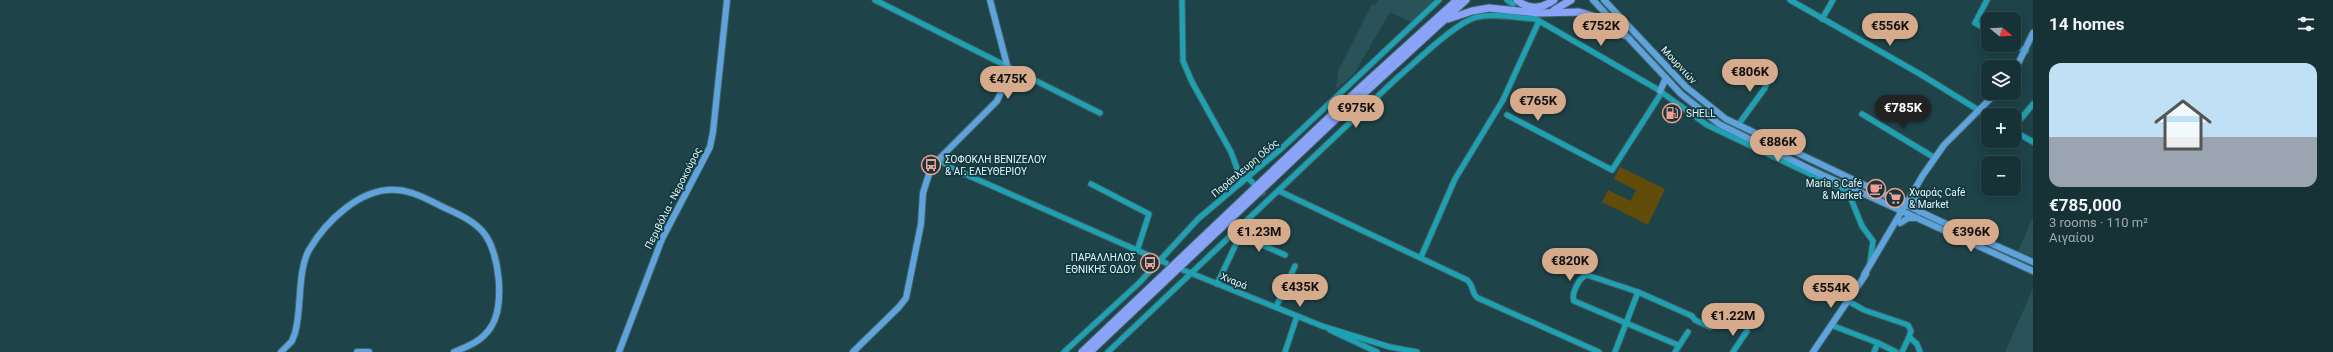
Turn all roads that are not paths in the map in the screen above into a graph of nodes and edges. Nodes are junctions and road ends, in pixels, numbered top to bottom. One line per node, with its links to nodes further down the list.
1 (727, 0): 90 (main road, Περιβόλια - Νεροκούρος)
2 (875, 0): 27 (street)
3 (992, 0): 27 (main road)
4 (1182, 0): 44 (street)
5 (1439, 0): 43 (street, Παράπλευρη Οδός)
6 (1457, 0): 93 (highway)
7 (1466, 0): 20 (highway)
8 (1507, 0): 16 (street)
9 (1554, 0): 16 (highway)
10 (1572, 0): 17 (highway)
11 (1593, 0): 23 (main road)
12 (1604, 0): 38 (main road, Μουρνιών)
13 (1790, 0): 19 (street)
14 (1833, 0): 19 (street)
15 (1987, 0): 21 (street)
16 (1515, 2)
17 (1548, 12): 20 (highway); 23 (highway)
18 (1535, 18): 30 (street); 47 (street); 62 (street)
19 (1822, 19): 33 (street)
20 (1444, 20): 94 (highway)
21 (1981, 26)
22 (2033, 33): 25 (main road)
23 (1624, 34): 29 (main road)
24 (2021, 48): 25 (street)
25 (2026, 51): 26 (main road)
26 (2021, 60)
27 (1006, 65): 34 (street); 42 (main road)
28 (1772, 68): 38 (street)
29 (1666, 78): 30 (main road); 53 (main road)
30 (1661, 91): 35 (street); 65 (street)
31 (1989, 100): 33 (main road)
32 (2033, 104): 37 (street)
33 (1979, 111): 41 (main road)
34 (1100, 113)
35 (1507, 114)
36 (1862, 114): 41 (street)
37 (2021, 118)
38 (1738, 125): 51 (main road, Μουρνιών)
39 (2021, 135): 40 (street)
40 (2033, 142)
41 (1935, 158): 49 (main road)
42 (939, 159): 60 (street); 91 (main road)
43 (1248, 178): 44 (street, Παράπλευρη Οδός); 46 (street)
44 (1242, 182): 63 (street, Παράπλευρη Οδός)
45 (1091, 184): 60 (street)
46 (1253, 184)
47 (1279, 191): 50 (street); 62 (street)
48 (1265, 195): 50 (street)
49 (1914, 195): 51 (main road); 52 (main road); 54 (main road)
50 (1270, 199): 57 (street)
51 (1894, 200): 52 (main road, Μουρνιών)
52 (1908, 206): 54 (main road, Μουρνιών); 55 (main road)
53 (1892, 207): 55 (main road); 58 (main road)
54 (1920, 212): 64 (main road, Μουρνιών)
55 (1904, 213): 56 (main road); 58 (main road)
56 (1917, 218): 58 (main road); 68 (main road)
57 (1246, 222): 59 (street); 69 (street)
58 (1898, 222): 65 (main road); 70 (main road)
59 (1240, 235): 61 (street); 71 (street)
60 (1137, 251): 63 (street)
61 (1285, 255)
62 (1421, 257): 99 (street)
63 (1164, 262): 92 (street, Παράπλευρη Οδός)
64 (2033, 262)
65 (1870, 263): 70 (main road)
66 (1295, 266): 74 (street)
67 (1183, 270): 69 (street, Χναρά)
68 (2033, 271)
69 (1192, 273): 71 (street, Χναρά); 95 (street)
70 (1864, 275): 73 (main road)
71 (1217, 284): 74 (street, Χναρά)
72 (1638, 292): 76 (street); 76 (street); 79 (street)
73 (1848, 301): 77 (main road); 82 (street)
74 (1276, 307): 75 (street, Χναρά)
75 (1297, 316): 78 (street, Χναρά); 96 (street)
76 (1626, 322): 84 (street); 100 (street)
77 (1831, 325): 83 (street); 85 (main road)
78 (1322, 326): 97 (street, Χναρά); 98 (street, Χναρά)
79 (1710, 327)
80 (1747, 331): 102 (street)
81 (1688, 332): 84 (street)
82 (1909, 337): 105 (street); 106 (street)
83 (1878, 342): 103 (street); 104 (street)
84 (1678, 345): 101 (street)
85 (1816, 351)
86 (281, 352): 89 (main road)
87 (357, 352): 88 (main road)
88 (369, 352)
89 (454, 352)
90 (619, 352)
91 (853, 352)
92 (1064, 352)
93 (1082, 352)
94 (1090, 352)
95 (1108, 352)
96 (1284, 352)
97 (1377, 352)
98 (1417, 352)
99 (1599, 352)
100 (1615, 352)
101 (1675, 352)
102 (1732, 352)
103 (1874, 352)
104 (1896, 352)
105 (1902, 352)
106 (1922, 352)

